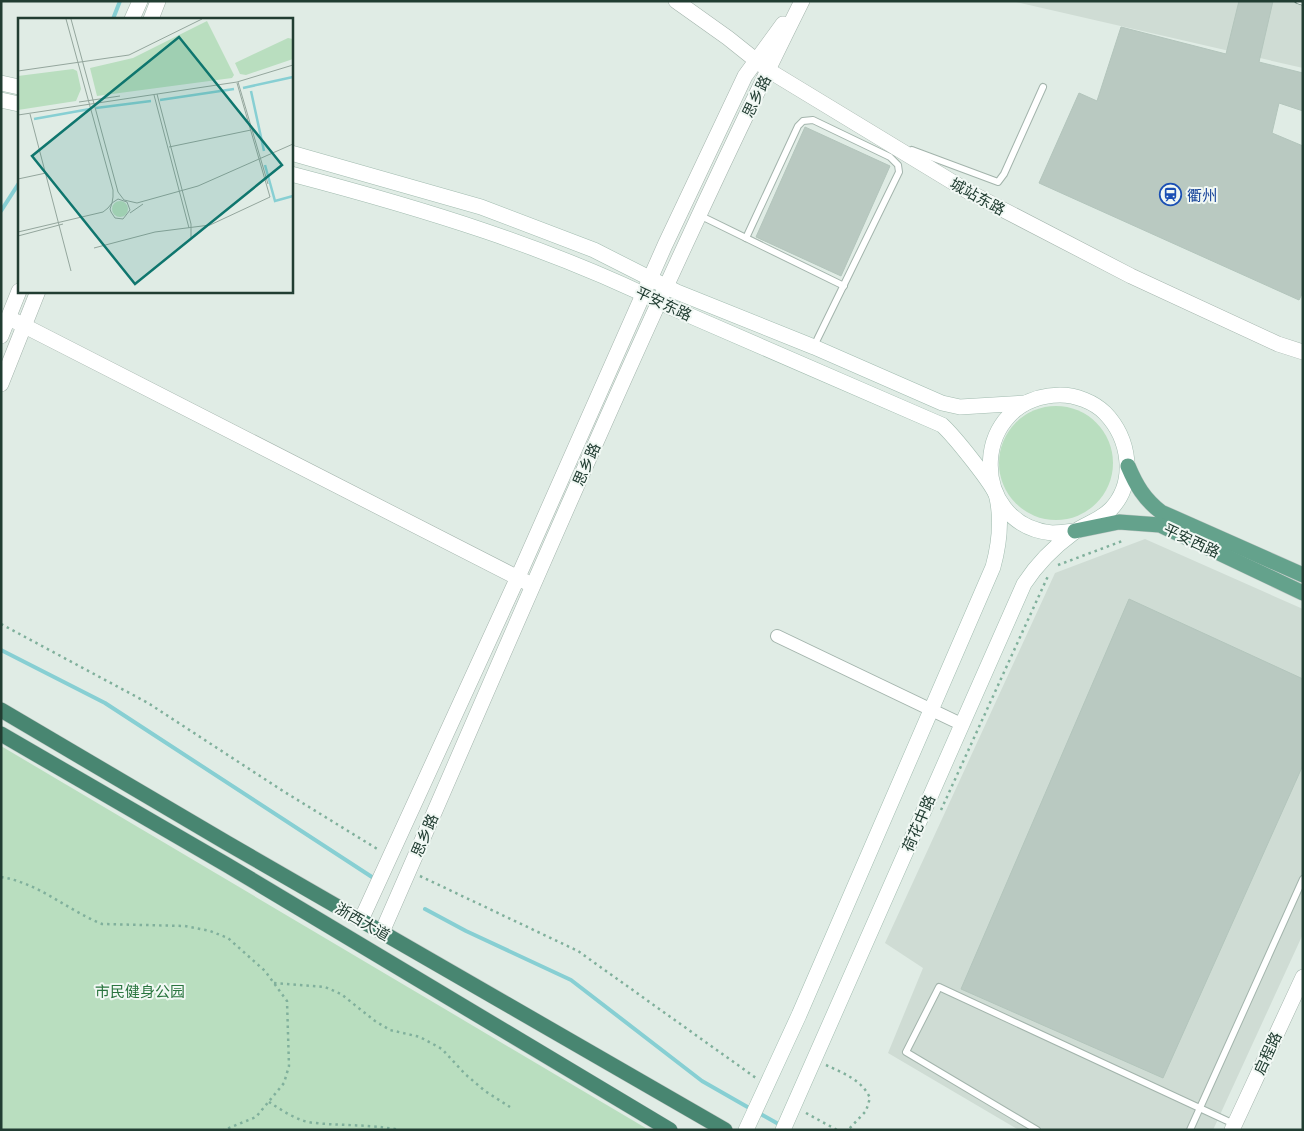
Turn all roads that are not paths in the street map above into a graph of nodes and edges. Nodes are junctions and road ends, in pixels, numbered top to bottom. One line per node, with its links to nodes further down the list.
1 (140, 1): 5 (street)
2 (158, 1): 6 (street)
3 (676, 1): 7 (street, 城站东路)
4 (802, 1): 7 (street, 思乡路); 8 (street, 思乡路)
5 (132, 18)
6 (151, 18)
7 (756, 59): 8 (street, 城站东路); 19 (street, 思乡路)
8 (768, 70): 14 (street, 城站东路); 17 (street, 思乡路)
9 (1, 83): 10 (street)
10 (18, 87)
11 (1043, 87): 14 (lane)
12 (1, 100): 13 (street)
13 (18, 104)
14 (881, 139): 30 (street, 城站东路)
15 (292, 153): 19 (street, 平安东路)
16 (292, 174): 24 (street, 平安东路)
17 (699, 215): 18 (lane); 20 (street, 思乡路)
18 (746, 238): 21 (lane); 21 (lane)
19 (650, 278): 20 (street, 平安东路); 24 (street, 思乡路)
20 (666, 286): 25 (street, 思乡路); 29 (street, 平安东路)
21 (844, 286): 29 (lane)
22 (19, 292): 26 (street)
23 (38, 292): 27 (street)
24 (643, 293): 25 (street, 平安东路); 37 (street, 思乡路)
25 (660, 302): 34 (street, 平安东路); 37 (street, 思乡路)
26 (9, 318): 27 (street); 28 (street)
27 (25, 325): 31 (street); 37 (street)
28 (1, 336)
29 (814, 347): 32 (street, 平安东路)
30 (1303, 352)
31 (1, 384)
32 (1025, 403): 33 (street); 34 (street)
33 (1128, 466): 35 (street); 36 (main road, 平安西路)
34 (997, 496): 35 (street); 41 (street)
35 (1074, 531): 38 (main road, 平安西路); 42 (street, 荷花中路)
36 (1303, 575)
37 (525, 581): 45 (street, 思乡路); 46 (street, 思乡路)
38 (1303, 593)
39 (777, 636): 41 (street)
40 (1, 710): 45 (highway, 浙西大道)
41 (930, 711): 42 (street); 49 (street)
42 (961, 724): 53 (street, 荷花中路)
43 (1, 734): 51 (highway, 浙西大道)
44 (1302, 883): 48 (lane)
45 (362, 920): 46 (highway, 浙西大道)
46 (382, 932): 52 (highway, 浙西大道)
47 (1302, 981): 50 (street, 启程路)
48 (1200, 1108): 50 (lane); 54 (lane); 55 (lane)
49 (748, 1126)
50 (1233, 1127)
51 (670, 1130)
52 (725, 1130)
53 (783, 1130)
54 (1037, 1130)
55 (1190, 1130)

